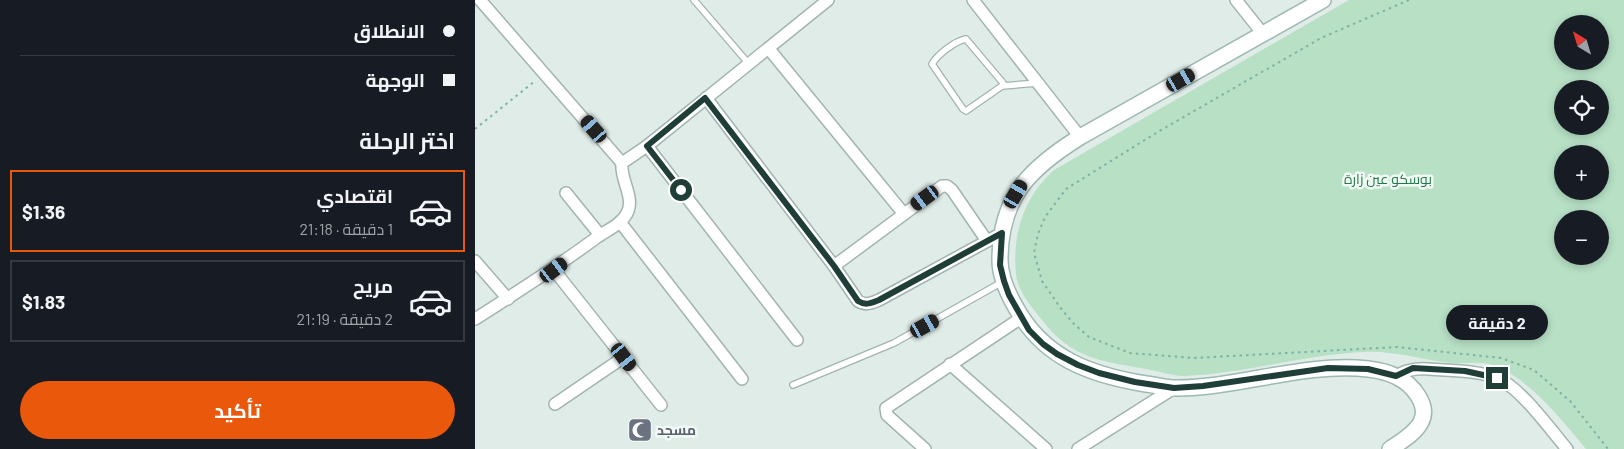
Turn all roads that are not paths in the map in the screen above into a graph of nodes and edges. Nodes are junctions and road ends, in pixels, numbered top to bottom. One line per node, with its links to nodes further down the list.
1 (480, 0): 15 (street)
2 (694, 0): 9 (lane)
3 (829, 0): 8 (street)
4 (973, 0): 10 (street)
5 (1236, 0): 7 (street)
6 (1323, 0): 7 (main road)
7 (1263, 34): 13 (main road)
8 (769, 48): 9 (street); 17 (street)
9 (749, 64): 12 (street)
10 (1038, 83): 11 (lane); 13 (street)
11 (1002, 86): 11 (lane)
12 (705, 98): 14 (street); 23 (street)
13 (1080, 137): 19 (main road)
14 (647, 146): 15 (street); 29 (street)
15 (622, 163): 18 (street)
16 (565, 193): 20 (street)
17 (904, 214): 21 (street); 23 (street)
18 (620, 222): 20 (street); 33 (street)
19 (1002, 233): 21 (street); 25 (main road)
20 (600, 235): 24 (street)
21 (987, 241): 23 (street)
22 (475, 261): 26 (street)
23 (834, 266)
24 (554, 270): 26 (street); 30 (street)
25 (1004, 281): 27 (main road); 34 (lane)
26 (508, 299): 28 (street)
27 (1021, 318): 31 (street); 35 (main road)
28 (475, 319)
29 (797, 340)
30 (624, 357): 36 (street); 37 (street)
31 (950, 364): 38 (street); 39 (street)
32 (1396, 376): 35 (main road); 41 (main road); 42 (street)
33 (742, 379)
34 (793, 385)
35 (1174, 388): 40 (street)
36 (555, 404)
37 (661, 404)
38 (925, 449)
39 (1046, 449)
40 (1078, 449)
41 (1390, 449)
42 (1567, 449)

